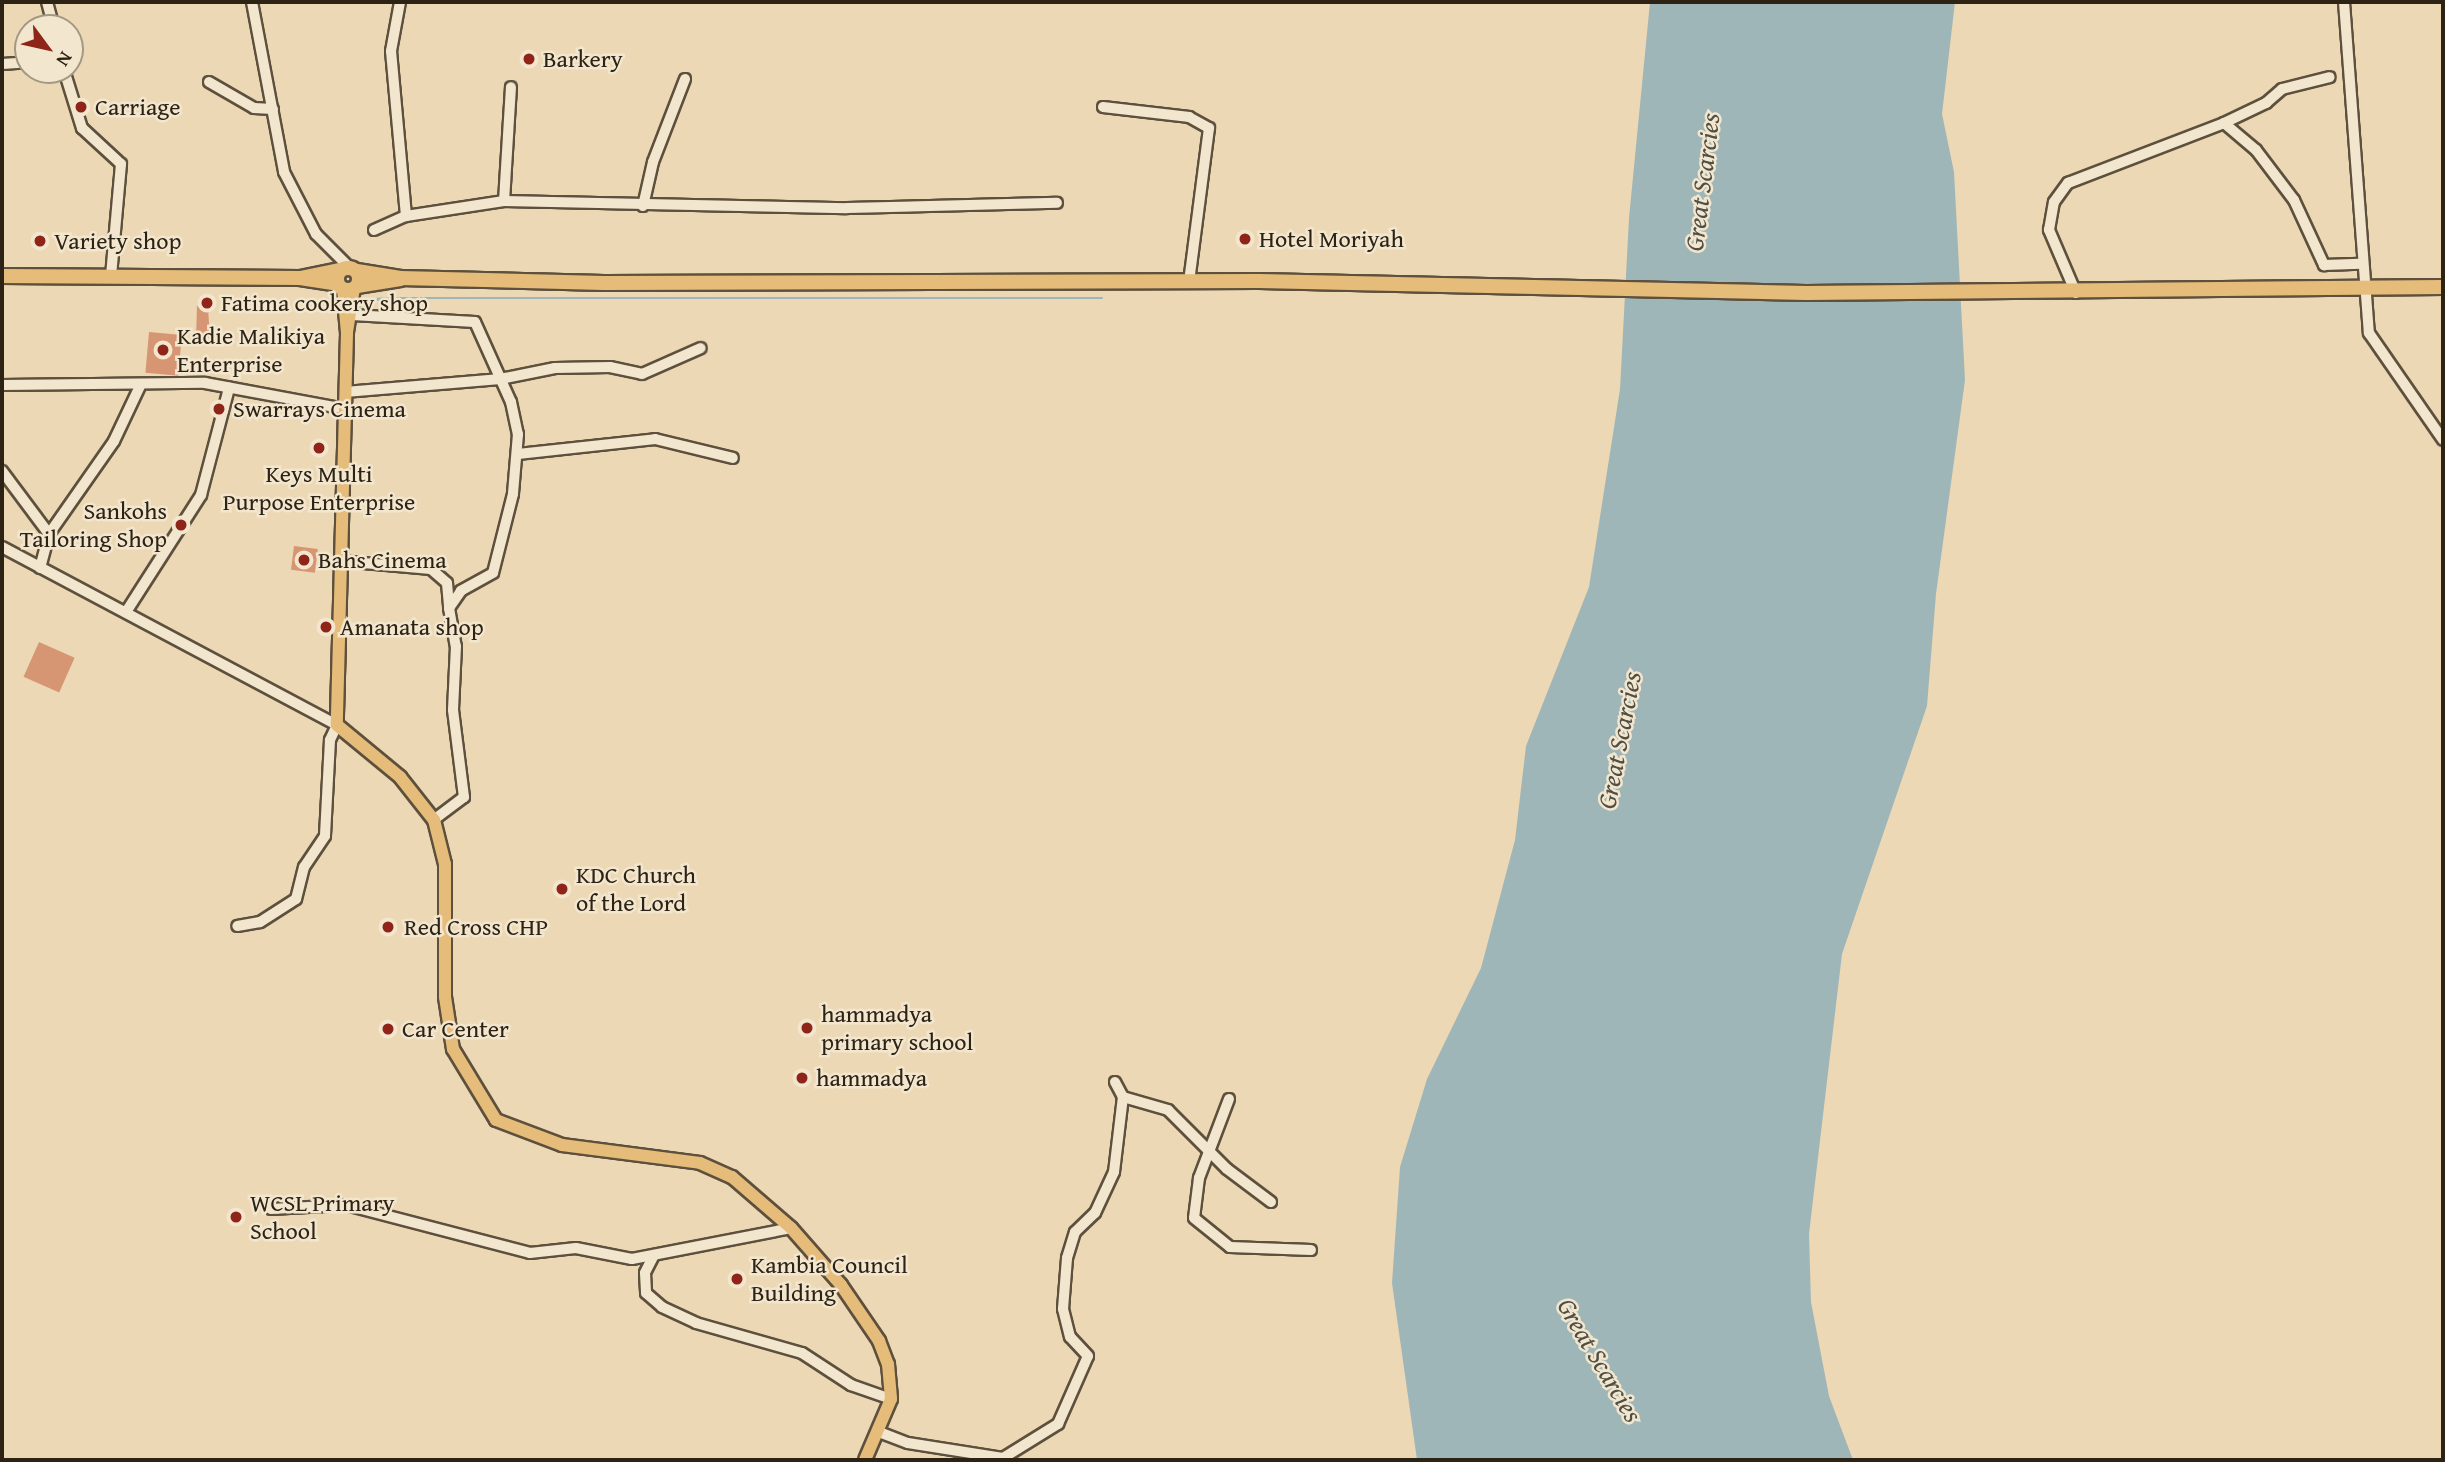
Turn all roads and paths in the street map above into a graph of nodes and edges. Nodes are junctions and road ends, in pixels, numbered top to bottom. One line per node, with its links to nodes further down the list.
1 (252, 2): 10 (street)
2 (400, 2): 15 (street)
3 (2344, 2): 17 (street)
4 (2330, 77): 11 (street)
5 (685, 79): 14 (street)
6 (209, 82): 10 (street)
7 (68, 84): 18 (street)
8 (510, 87): 12 (street)
9 (1103, 107): 21 (street)
10 (272, 109): 20 (street)
11 (2224, 122): 17 (street); 24 (street)
12 (504, 201): 14 (street); 15 (street)
13 (1056, 203): 14 (street)
14 (643, 206)
15 (406, 216): 16 (street)
16 (374, 230)
17 (2360, 264): 22 (street)
18 (111, 275): 19 (highway); 20 (highway)
19 (2, 276)
20 (348, 279): 21 (highway); 25 (main road); 26 (main road)
21 (1189, 282): 24 (highway)
22 (2368, 286): 23 (highway); 24 (highway); 34 (street)
23 (2443, 286)
24 (2077, 294)
25 (352, 315): 26 (main road); 28 (street)
26 (347, 332): 32 (main road)
27 (701, 348): 28 (street)
28 (500, 379): 32 (street); 35 (street)
29 (141, 384): 30 (street); 31 (street); 38 (street)
30 (2, 385)
31 (229, 388): 33 (street); 43 (street)
32 (345, 392): 33 (main road)
33 (345, 408): 40 (main road)
34 (2443, 440)
35 (518, 454): 36 (street); 42 (street)
36 (733, 458)
37 (2, 471): 38 (street)
38 (49, 534): 41 (street)
39 (2, 547): 41 (street)
40 (341, 561): 42 (street); 44 (main road)
41 (40, 568): 43 (street)
42 (449, 607): 45 (street)
43 (126, 612): 44 (street)
44 (337, 725): 45 (main road); 46 (street)
45 (434, 820): 53 (main road)
46 (237, 926)
47 (1115, 1082): 48 (street)
48 (1123, 1097): 50 (street); 58 (street)
49 (1229, 1099): 50 (street)
50 (1210, 1154): 51 (street); 54 (street)
51 (1271, 1202)
52 (271, 1209): 55 (street)
53 (791, 1228): 55 (street); 56 (main road)
54 (1311, 1250)
55 (654, 1255): 56 (street)
56 (891, 1399): 57 (main road)
57 (879, 1432): 58 (street); 59 (main road)
58 (1004, 1459)
59 (865, 1460)

